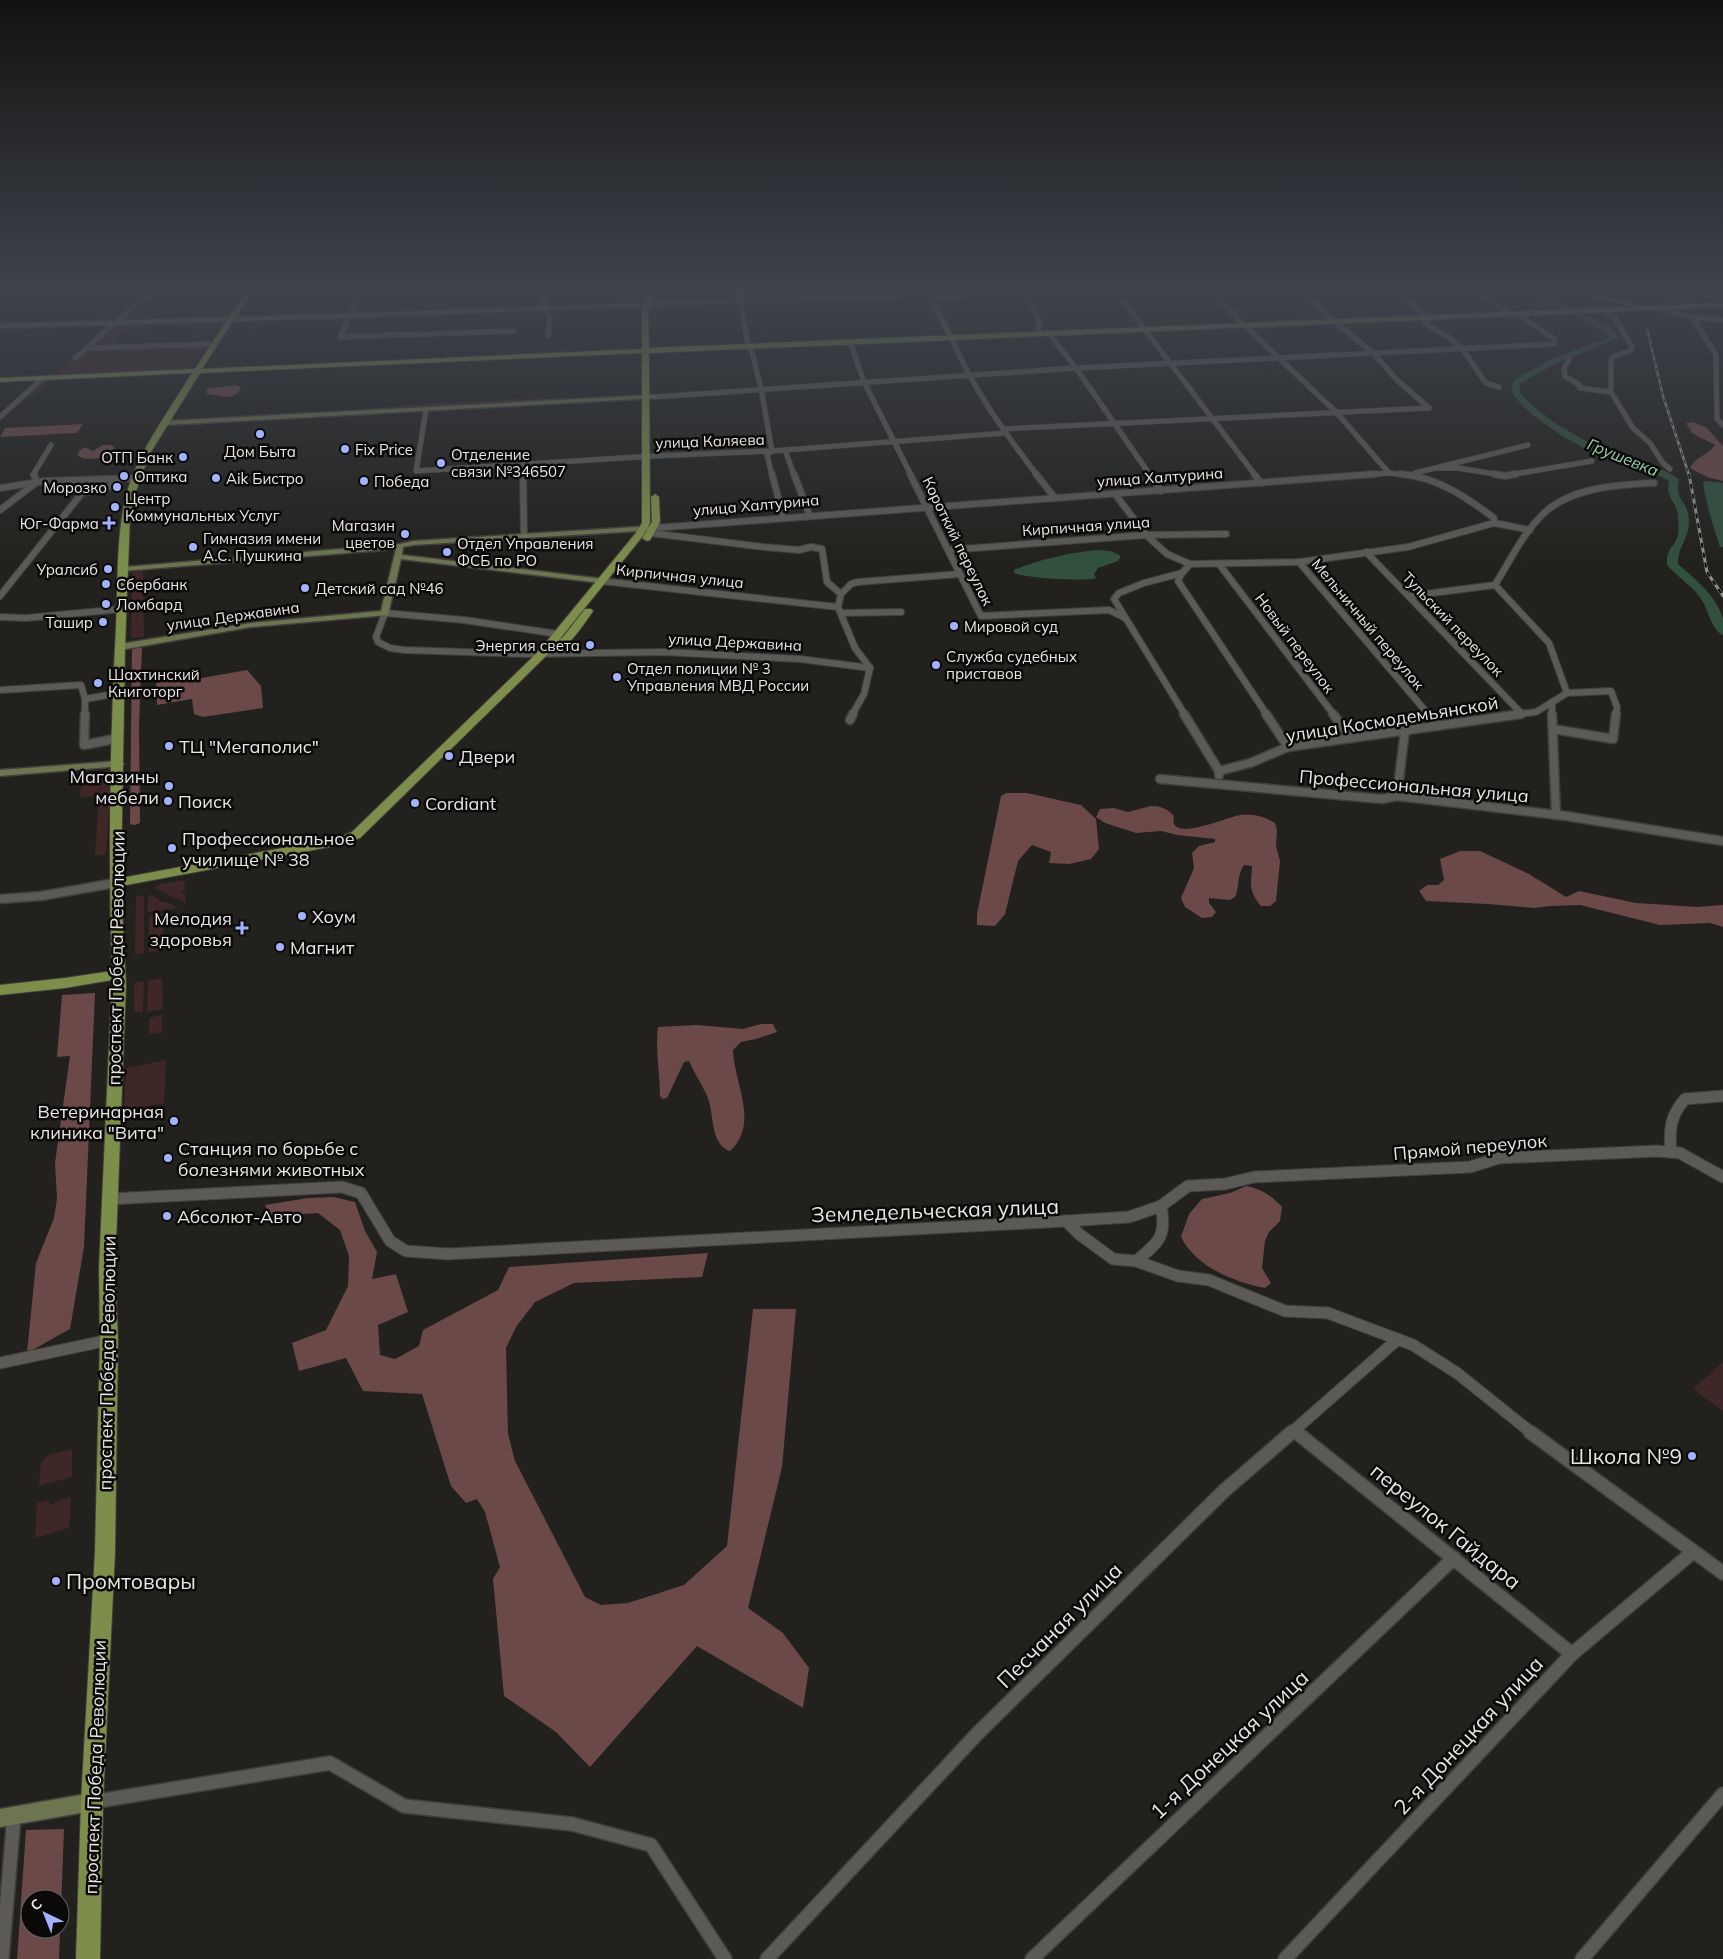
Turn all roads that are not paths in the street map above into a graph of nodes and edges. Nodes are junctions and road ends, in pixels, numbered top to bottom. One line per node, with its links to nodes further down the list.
1 (38, 381): 23 (street)
2 (191, 381): 25 (main road, проспект Победа Революции)
3 (649, 381): 20 (main road)
4 (759, 381): 16 (street)
5 (873, 381): 13 (street)
6 (973, 381): 28 (street)
7 (1085, 381): 26 (street)
8 (1184, 381): 24 (street)
9 (1304, 381): 22 (street)
10 (1398, 381): 22 (street, улица Каляева)
11 (1573, 381): 19 (street)
12 (1611, 381): 19 (street)
13 (864, 382): 16 (street); 29 (street, Короткий переулок)
14 (1486, 383): 15 (street); 18 (street)
15 (1499, 387)
16 (761, 388): 20 (street); 33 (street)
17 (1720, 391): 27 (street)
18 (1483, 392)
19 (1611, 392): 38 (street)
20 (650, 398): 21 (main road); 34 (main road)
21 (426, 410): 25 (main road); 39 (street)
22 (1336, 412): 24 (street, улица Каляева); 40 (street)
23 (0, 418)
24 (1212, 418): 26 (street, улица Каляева); 46 (street)
25 (166, 423): 42 (main road, проспект Победа Революции)
26 (1114, 423): 28 (street, улица Каляева); 48 (street)
27 (1723, 425)
28 (1004, 431): 29 (street, улица Каляева); 50 (street)
29 (894, 441): 32 (street, улица Каляева); 51 (street, Короткий переулок)
30 (52, 445): 44 (street)
31 (1528, 445): 37 (street)
32 (785, 450): 33 (street, улица Каляева); 53 (street)
33 (772, 451): 34 (street, улица Каляева); 54 (street)
34 (649, 456): 36 (street, улица Каляева); 56 (main road)
35 (1592, 461): 37 (street)
36 (523, 465): 39 (street, улица Каляева); 60 (street)
37 (1438, 468): 41 (street)
38 (1670, 468)
39 (416, 471)
40 (1389, 472): 41 (street); 46 (street, улица Халтурина)
41 (1413, 474): 55 (street)
42 (137, 478): 43 (street); 68 (main road, проспект Победа Революции)
43 (118, 479): 44 (street); 74 (street)
44 (37, 482): 47 (street); 52 (street)
45 (1654, 482): 57 (street)
46 (1261, 483): 48 (street, улица Халтурина)
47 (0, 488)
48 (1161, 491): 49 (street, улица Халтурина)
49 (1115, 494): 50 (street, улица Халтурина); 59 (street)
50 (1055, 498): 51 (street, улица Халтурина)
51 (927, 507): 53 (street, улица Халтурина); 62 (street, Короткий переулок)
52 (0, 510)
53 (809, 514): 54 (street, улица Халтурина)
54 (783, 516): 56 (street, улица Халтурина)
55 (1494, 523): 57 (street); 63 (street)
56 (649, 530): 60 (main road, улица Халтурина); 71 (main road); 73 (street, улица Халтурина)
57 (1530, 530): 72 (street)
58 (1226, 534): 59 (street, Кирпичная улица)
59 (1146, 535): 62 (street, Кирпичная улица); 66 (street)
60 (524, 536): 61 (main road, улица Халтурина)
61 (400, 546): 64 (main road); 68 (main road, улица Халтурина)
62 (948, 550): 70 (street, Короткий переулок)
63 (1366, 552): 65 (street); 75 (street, Тульский переулок)
64 (399, 557): 71 (main road, Кирпичная улица); 79 (main road)
65 (1299, 562): 67 (street); 93 (street, Мельничный переулок)
66 (1190, 564): 67 (street); 69 (street)
67 (1219, 564): 97 (street, Новый переулок)
68 (125, 569): 76 (main road, проспект Победа Революции)
69 (1182, 573): 81 (street); 98 (street)
70 (960, 574): 73 (street); 81 (street, Короткий переулок)
71 (606, 582): 77 (street, Кирпичная улица); 82 (main road); 84 (main road)
72 (1495, 585): 75 (street); 88 (street)
73 (841, 594): 77 (street)
74 (0, 596)
75 (1409, 596): 91 (street, Тульский переулок)
76 (122, 609): 80 (street); 83 (main road, проспект Победа Революции)
77 (840, 610): 78 (street); 85 (street)
78 (901, 612)
79 (385, 613): 82 (street, улица Державина); 83 (main road, улица Державина); 84 (street)
80 (0, 617)
81 (1126, 618): 100 (street)
82 (558, 634): 84 (main road)
83 (120, 647): 87 (main road, проспект Победа Революции)
84 (542, 654): 85 (street, улица Державина); 107 (main road)
85 (870, 668): 92 (street)
86 (0, 690): 89 (street)
87 (120, 693): 89 (street); 96 (main road, проспект Победа Революции)
88 (1567, 693): 90 (street, улица Космодемьянской); 94 (street, улица Космодемьянской)
89 (85, 699): 96 (street)
90 (1552, 702): 91 (street, улица Космодемьянской); 94 (street)
91 (1522, 714): 93 (street, улица Космодемьянской)
92 (850, 720)
93 (1438, 726): 95 (street, улица Космодемьянской)
94 (1553, 729): 105 (street)
95 (1405, 730): 97 (street, улица Космодемьянской); 104 (street)
96 (119, 738): 99 (main road, проспект Победа Революции)
97 (1351, 738): 98 (street, улица Космодемьянской)
98 (1288, 747): 100 (street, улица Космодемьянской)
99 (119, 764): 101 (main road); 107 (main road, проспект Победа Революции)
100 (1219, 771): 103 (street)
101 (0, 773)
102 (1160, 780): 103 (street, Профессиональная улица)
103 (1220, 784): 104 (street, Профессиональная улица)
104 (1397, 796): 105 (street, Профессиональная улица)
105 (1556, 815): 106 (street, Профессиональная улица)
106 (1723, 841)
107 (116, 883): 108 (street); 109 (main road, проспект Победа Революции)
108 (0, 899)
109 (119, 974): 110 (main road); 114 (main road, проспект Победа Революции)
110 (0, 990)
111 (1723, 1096): 112 (street)
112 (1671, 1152): 113 (street, Прямой переулок); 115 (street, Прямой переулок)
113 (1723, 1177)
114 (109, 1199): 116 (street, Земледельческая улица); 119 (main road, проспект Победа Революции)
115 (1161, 1206): 116 (street, Прямой переулок); 117 (street)
116 (1066, 1221): 117 (street, Земледельческая улица)
117 (1136, 1261): 118 (street, Земледельческая улица)
118 (1398, 1339): 121 (street, Песчаная улица); 122 (street, Земледельческая улица)
119 (109, 1340): 120 (street); 127 (main road, проспект Победа Революции)
120 (0, 1363)
121 (1294, 1430): 123 (street, переулок Гайдара); 132 (street, Песчаная улица)
122 (1693, 1552): 124 (street, Земледельческая улица); 125 (street, 2-я Донецкая улица)
123 (1454, 1558): 125 (street, переулок Гайдара); 133 (street, 1-я Донецкая улица)
124 (1723, 1573)
125 (1572, 1654): 134 (street, 2-я Донецкая улица)
126 (1723, 1794): 135 (street)
127 (92, 1802): 128 (main road); 130 (main road, проспект Победа Революции); 131 (street)
128 (7, 1817): 129 (street)
129 (2, 1959)
130 (88, 1959)
131 (725, 1959)
132 (767, 1959)
133 (1032, 1959)
134 (1286, 1959)
135 (1582, 1959)

